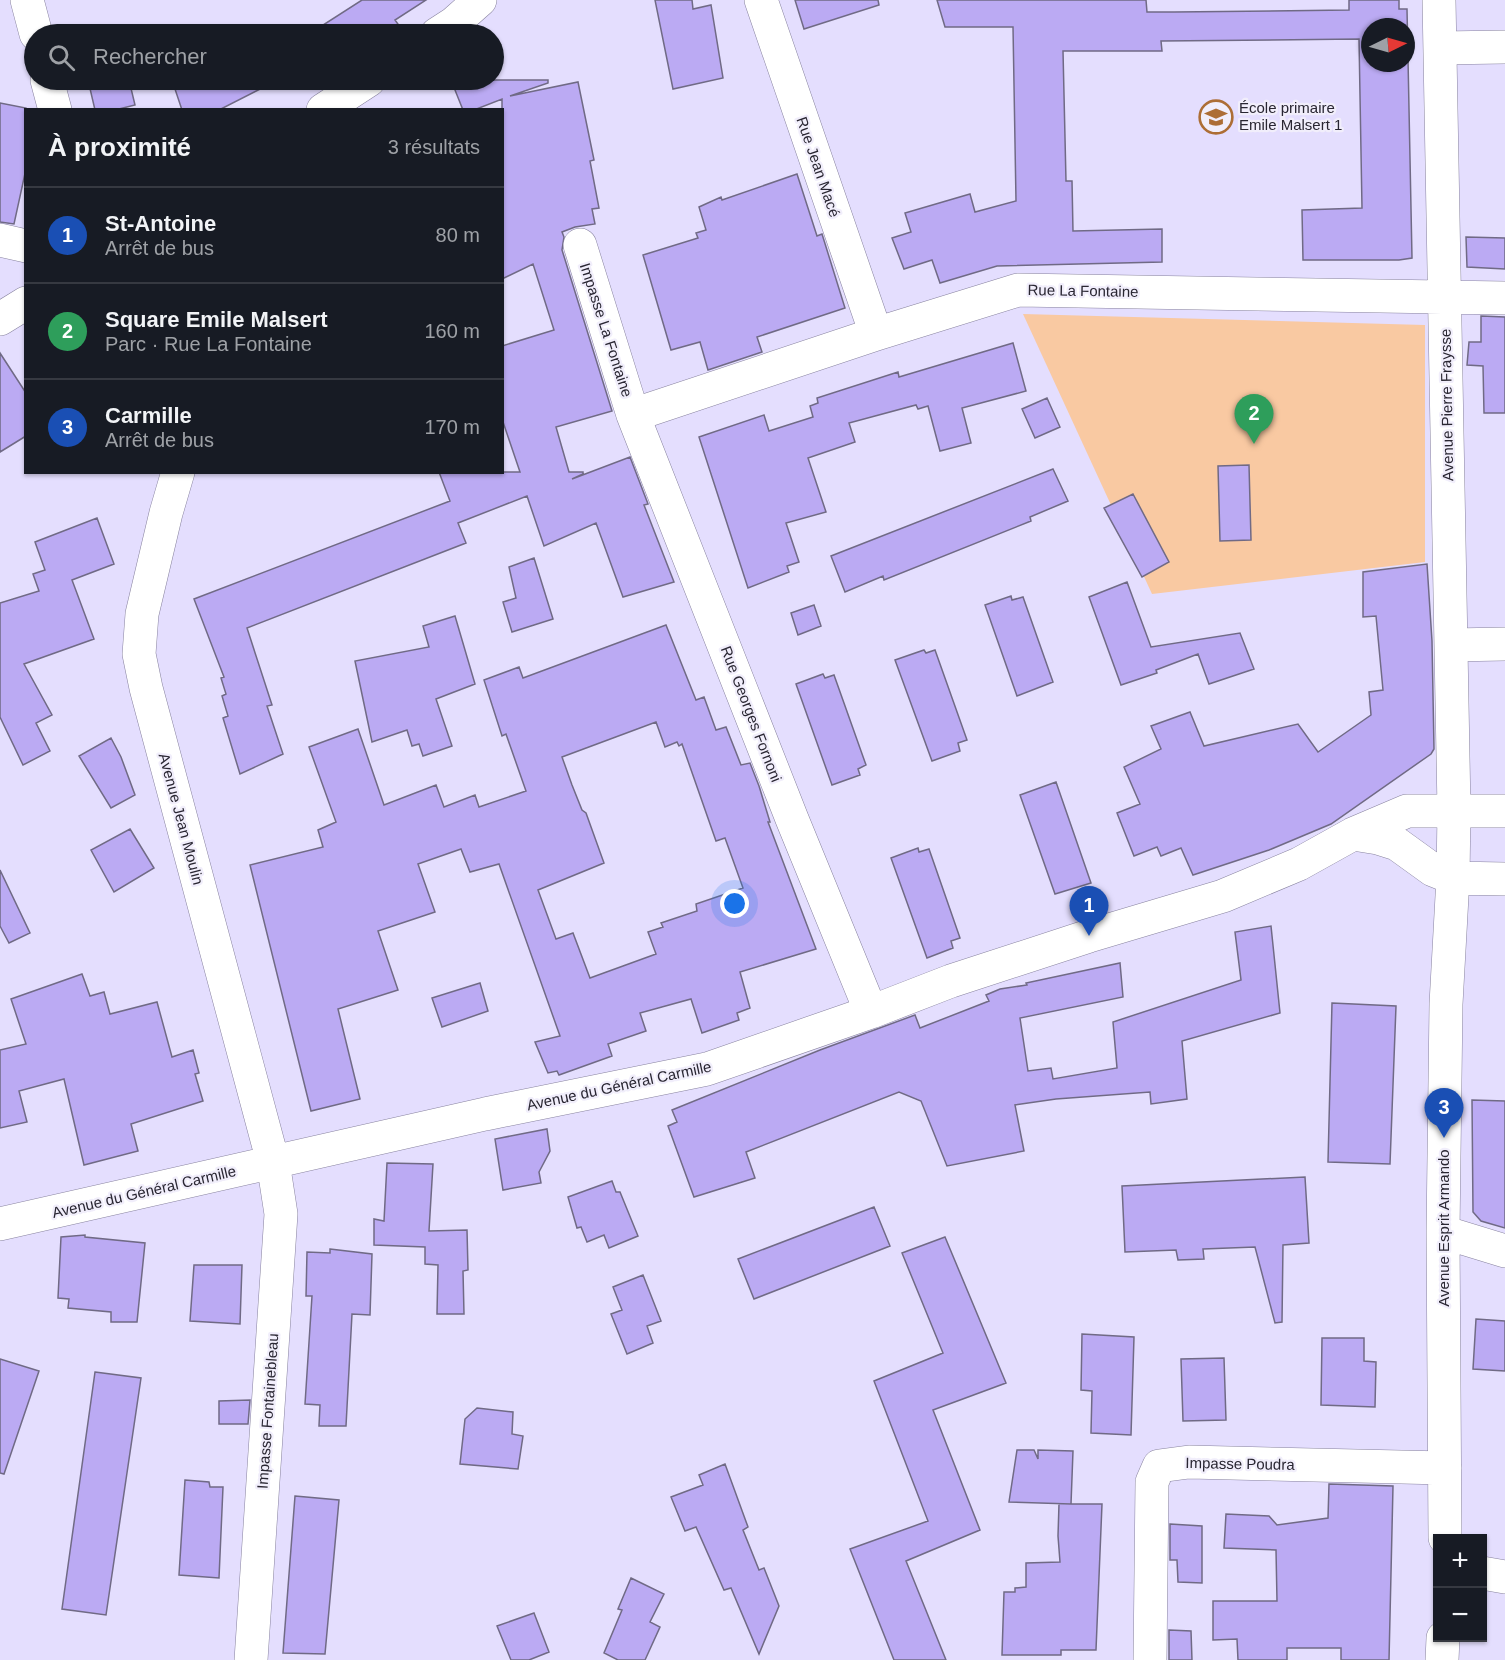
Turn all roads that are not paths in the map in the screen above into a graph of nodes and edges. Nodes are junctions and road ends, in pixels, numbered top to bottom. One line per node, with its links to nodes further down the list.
1 (27, 0): 5 (street)
2 (480, 0): 6 (street)
3 (761, 0): 20 (street, Rue Jean Macé)
4 (1439, 0): 8 (street, Avenue Pierre Fraysse)
5 (33, 24)
6 (452, 24)
7 (1505, 47): 8 (street)
8 (1440, 48): 16 (street, Avenue Pierre Fraysse)
9 (50, 90): 11 (street)
10 (354, 90): 12 (street)
11 (54, 108)
12 (326, 108)
13 (0, 240): 15 (street)
14 (579, 245): 21 (street, Impasse La Fontaine)
15 (24, 246)
16 (1445, 297): 17 (street, Rue La Fontaine); 20 (street, Rue La Fontaine); 24 (street, Avenue Pierre Fraysse)
17 (1505, 297)
18 (24, 304): 19 (street)
19 (0, 319)
20 (876, 333): 21 (street, Rue La Fontaine)
21 (633, 415): 30 (street, Rue Georges Fornoni)
22 (177, 474): 31 (street, Avenue Jean Moulin)
23 (1505, 644): 24 (street)
24 (1450, 645): 25 (street, Avenue Pierre Fraysse)
25 (1454, 810): 26 (street, Avenue du Général Carmille); 27 (street, Avenue du Général Carmille); 28 (street, Avenue Esprit Armando)
26 (1505, 811)
27 (1353, 834): 28 (street); 30 (street, Avenue du Général Carmille)
28 (1453, 878): 29 (street); 33 (street, Avenue Esprit Armando)
29 (1505, 879)
30 (871, 1012): 31 (street, Avenue du Général Carmille)
31 (273, 1162): 32 (street, Avenue du Général Carmille); 40 (street, Impasse Fontainebleau)
32 (0, 1224)
33 (1443, 1232): 34 (street); 35 (street, Avenue Esprit Armando)
34 (1505, 1251)
35 (1445, 1468): 36 (street, Avenue Esprit Armando); 41 (street, Impasse Poudra)
36 (1445, 1534)
37 (1487, 1574): 38 (street)
38 (1505, 1577)
39 (1443, 1642): 42 (street)
40 (251, 1660)
41 (1150, 1660)
42 (1442, 1660)

